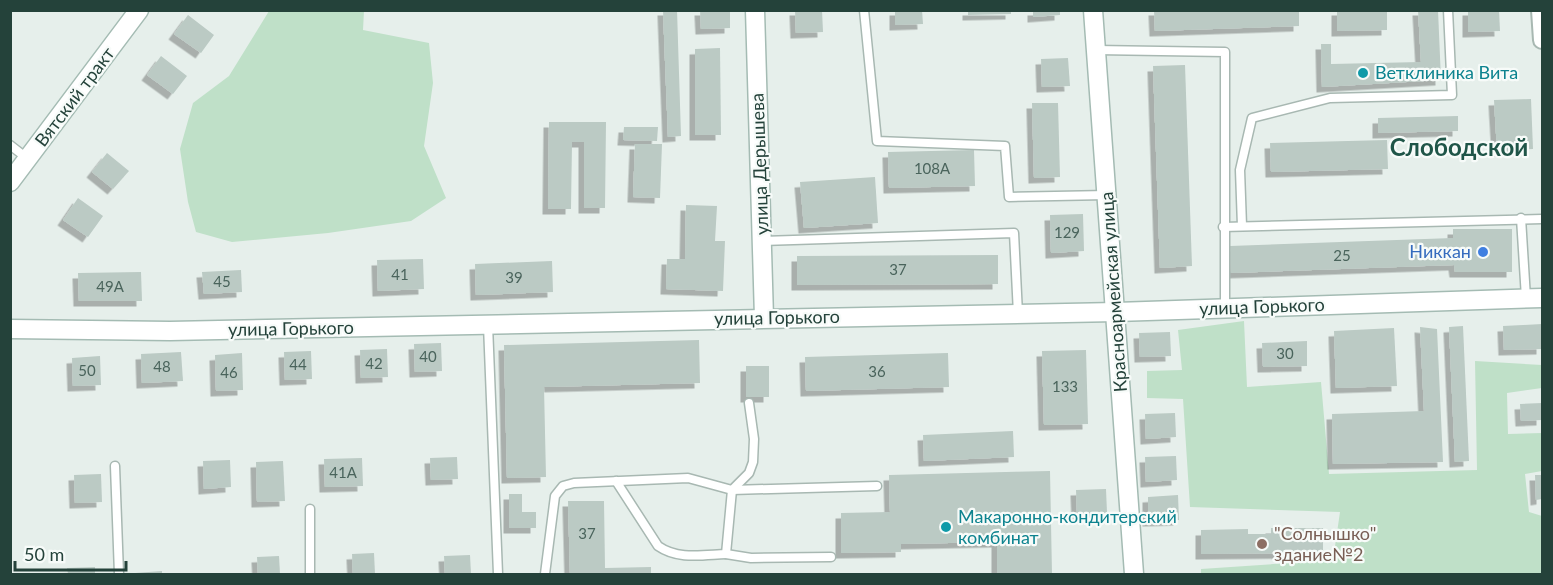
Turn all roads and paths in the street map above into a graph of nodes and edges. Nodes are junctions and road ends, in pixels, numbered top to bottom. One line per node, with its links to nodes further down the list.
1 (139, 10): 10 (street, Вятский тракт)
2 (755, 10): 17 (street, улица Дерышева)
3 (864, 10): 12 (lane)
4 (1093, 10): 8 (street, Красноармейская улица)
5 (1448, 10): 15 (lane)
6 (1541, 13): 7 (street)
7 (1542, 40)
8 (1096, 50): 12 (street, Красноармейская улица); 16 (lane)
9 (10, 145): 10 (lane)
10 (29, 159): 11 (street, Вятский тракт)
11 (10, 182)
12 (1107, 195): 20 (street, Красноармейская улица)
13 (1521, 218): 14 (lane); 15 (lane); 18 (lane)
14 (1542, 219)
15 (1242, 226): 16 (lane)
16 (1223, 227): 19 (lane)
17 (762, 241): 21 (lane); 22 (street, улица Дерышева)
18 (1534, 298): 19 (street, улица Горького)
19 (1225, 308): 20 (street, улица Горького)
20 (1116, 312): 21 (street, улица Горького); 37 (street, Красноармейская улица)
21 (1018, 314): 22 (street, улица Горького)
22 (764, 318): 23 (street, улица Горького)
23 (488, 324): 24 (street, улица Горького); 35 (lane)
24 (10, 329)
25 (749, 403): 29 (lane)
26 (114, 466): 33 (lane)
27 (616, 481): 29 (lane); 31 (lane); 36 (lane)
28 (877, 486): 29 (lane)
29 (732, 490): 31 (lane)
30 (310, 509): 34 (lane)
31 (726, 554): 32 (lane)
32 (831, 557)
33 (119, 574)
34 (310, 574)
35 (498, 574)
36 (545, 574)
37 (1134, 574)

